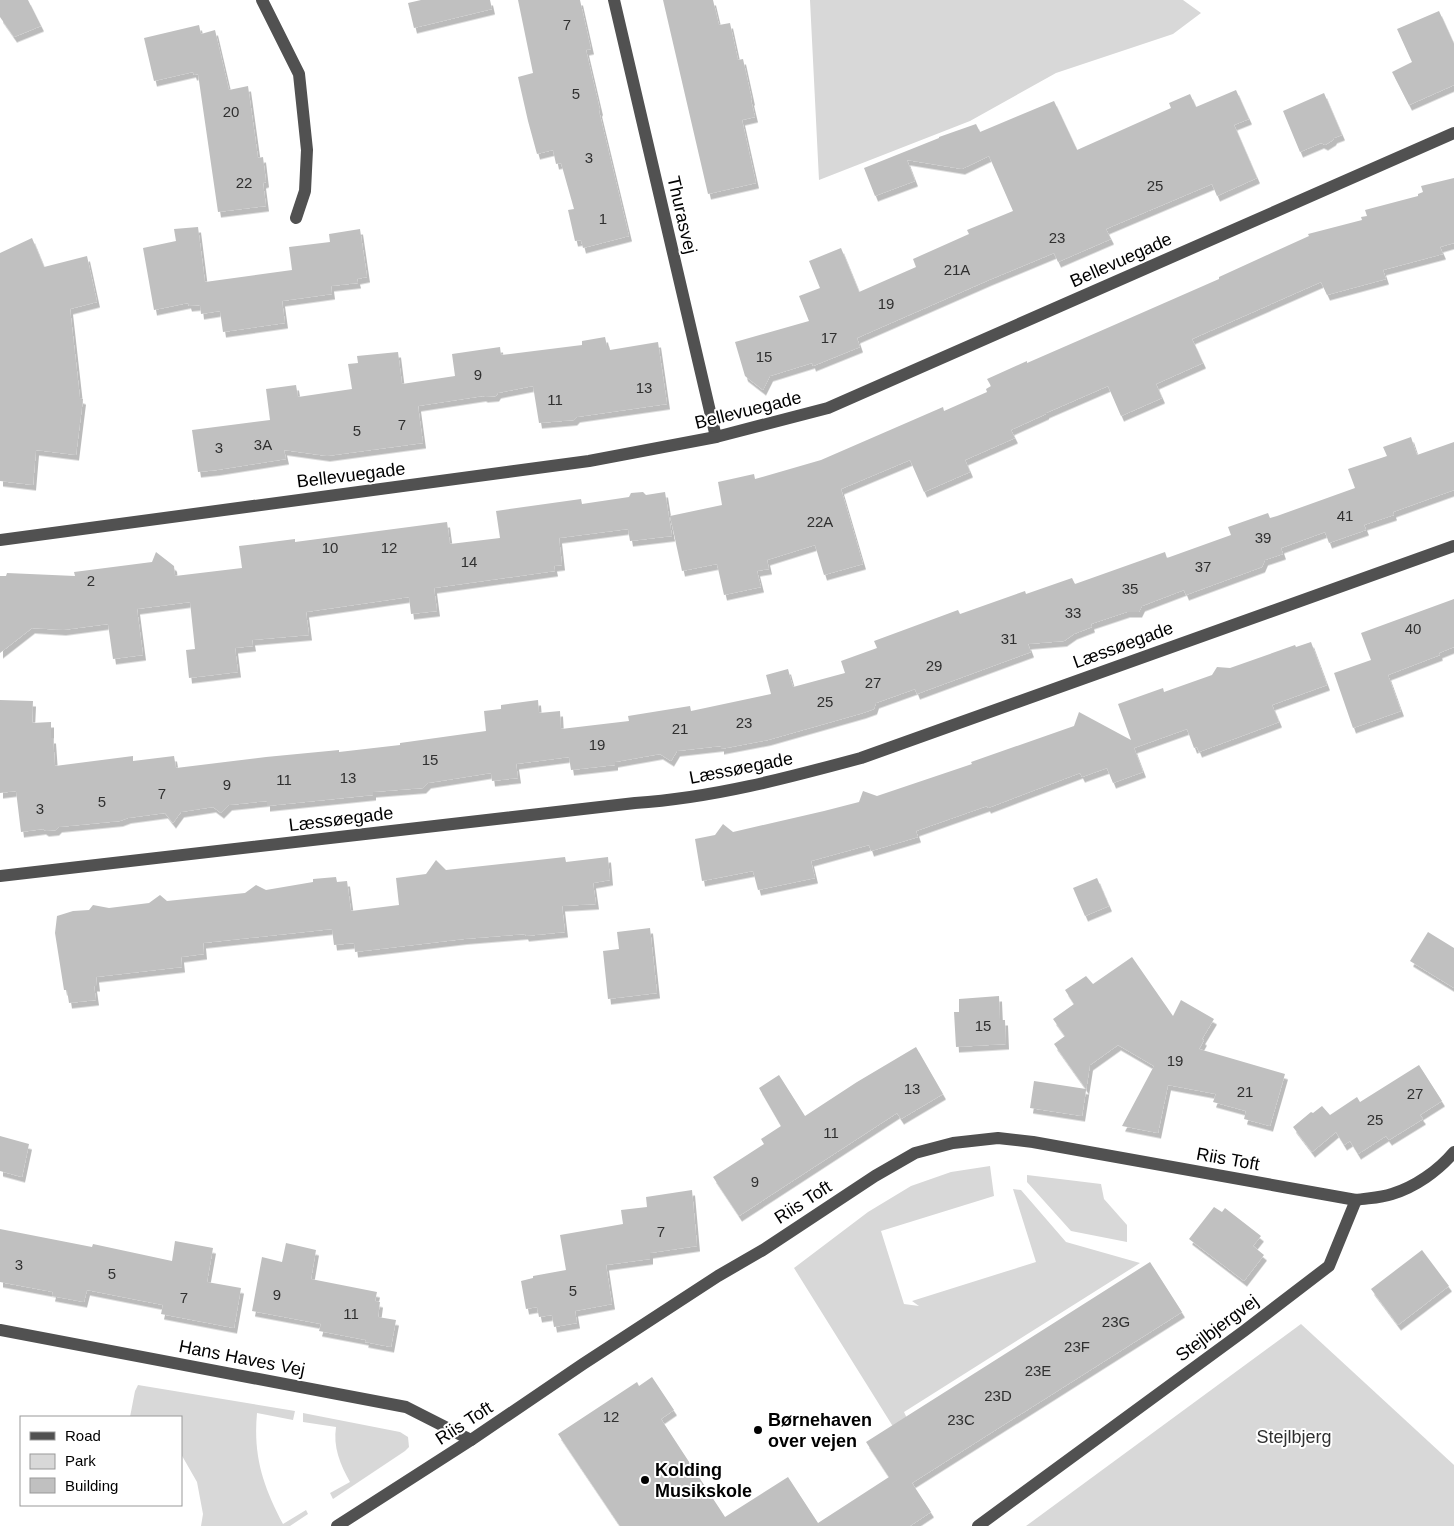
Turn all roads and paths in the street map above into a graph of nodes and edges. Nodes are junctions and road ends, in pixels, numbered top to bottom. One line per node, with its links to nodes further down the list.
1 (262, 0): 4 (street)
2 (614, 0): 5 (street, Thurasvej)
3 (1454, 133): 5 (street, Bellevuegade)
4 (296, 218)
5 (716, 438): 6 (street, Bellevuegade)
6 (0, 540)
7 (1454, 546): 8 (street, Læssøegade)
8 (0, 876)
9 (1452, 1159): 10 (street)
10 (1356, 1200): 12 (street, Riis Toft); 14 (street, Stejlbjergvej)
11 (0, 1330): 12 (street, Hans Haves Vej)
12 (471, 1440): 13 (street, Riis Toft)
13 (337, 1526)
14 (978, 1526)

